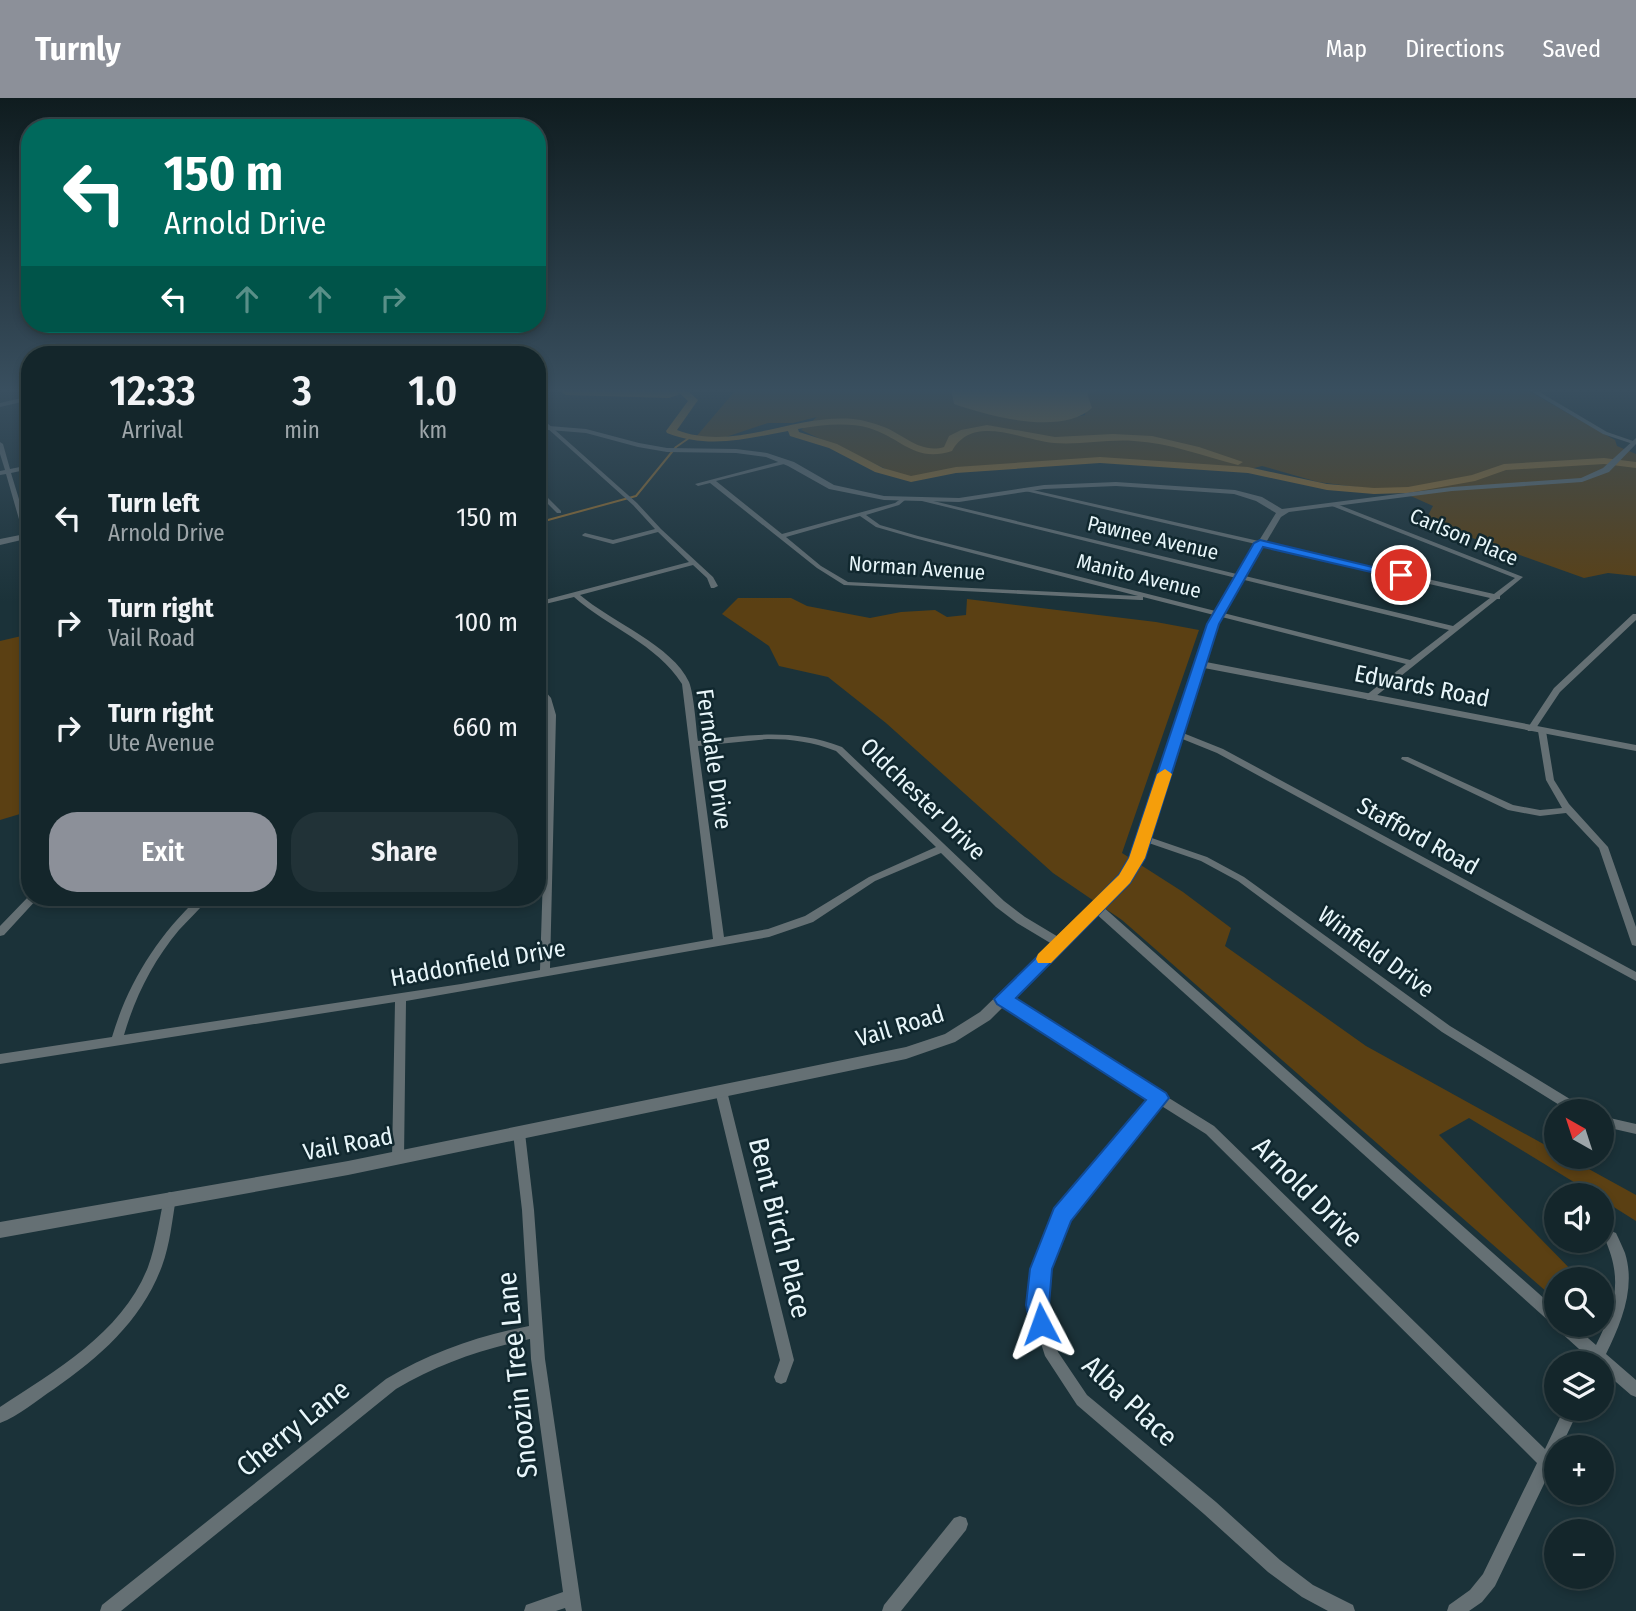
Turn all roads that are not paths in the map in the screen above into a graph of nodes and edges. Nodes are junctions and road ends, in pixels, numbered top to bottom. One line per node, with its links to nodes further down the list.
1 (588, 461): 17 (street)
2 (781, 461): 4 (street)
3 (1616, 461): 12 (street)
4 (786, 462): 6 (street); 10 (street)
5 (4, 472): 16 (street)
6 (712, 481): 7 (street); 19 (street, Norman Avenue)
7 (698, 484)
8 (1024, 490): 11 (street); 14 (street); 22 (street)
9 (546, 498): 13 (street)
10 (902, 500): 11 (street); 15 (street)
11 (925, 501): 24 (street, Pawnee Avenue)
12 (1334, 505): 14 (street); 27 (street, Carlson Place)
13 (559, 512)
14 (1281, 512): 22 (street, Vail Road)
15 (862, 515): 19 (street); 28 (street, Manito Avenue)
16 (21, 517)
17 (659, 530): 18 (street); 23 (street)
18 (585, 536)
19 (781, 536): 28 (street, Norman Avenue)
20 (21, 538): 21 (street)
21 (0, 542)
22 (1260, 543): 24 (street, Vail Road); 27 (street)
23 (692, 563): 25 (street); 26 (street)
24 (1241, 577): 30 (street, Vail Road); 32 (street, Pawnee Avenue)
25 (714, 586)
26 (575, 594): 29 (street); 39 (street, Ferndale Drive)
27 (1497, 597): 32 (street, Carlson Place)
28 (1154, 598): 30 (street, Manito Avenue)
29 (546, 602)
30 (1220, 615): 33 (street, Manito Avenue); 34 (street, Vail Road)
31 (1636, 616): 37 (street)
32 (1455, 629): 33 (street, Carlson Place)
33 (1411, 663): 36 (street, Carlson Place)
34 (1200, 664): 36 (street, Edwards Road); 38 (street, Vail Road)
35 (546, 697): 43 (street)
36 (1368, 698): 37 (street, Edwards Road)
37 (1536, 730): 40 (street, Edwards Road); 44 (street)
38 (1178, 734): 46 (street, Vail Road); 57 (street, Stafford Road)
39 (694, 744): 47 (street, Oldchester Drive); 53 (street, Ferndale Drive)
40 (1636, 748)
41 (1405, 759): 44 (street)
42 (546, 760): 43 (street)
43 (551, 760): 45 (street)
44 (1569, 810): 54 (street)
45 (546, 813)
46 (1143, 838): 51 (street, Vail Road); 64 (street, Winfield Drive)
47 (943, 848): 53 (street, Haddonfield Drive); 55 (street, Oldchester Drive)
48 (25, 906): 52 (street)
49 (196, 906): 60 (street)
50 (543, 906): 56 (street)
51 (1097, 908): 55 (street, Vail Road); 72 (street)
52 (0, 932)
53 (719, 942): 56 (street, Haddonfield Drive)
54 (1636, 942)
55 (1061, 944): 59 (street, Vail Road)
56 (545, 973): 58 (street, Haddonfield Drive)
57 (1636, 977)
58 (401, 997): 60 (street, Haddonfield Drive); 68 (street)
59 (1003, 999): 62 (street, Vail Road); 63 (street, Arnold Drive)
60 (117, 1041): 61 (street, Haddonfield Drive)
61 (0, 1059)
62 (720, 1091): 67 (street, Vail Road); 78 (street, Bent Birch Place)
63 (1159, 1098): 81 (street, Arnold Drive); 88 (street, Alba Place)
64 (1559, 1099)
65 (1614, 1124): 66 (street)
66 (1636, 1129)
67 (519, 1133): 68 (street, Vail Road); 73 (street, Snoozin Tree Lane)
68 (398, 1158): 69 (street, Vail Road)
69 (170, 1198): 70 (street, Vail Road); 80 (street)
70 (0, 1230)
71 (1614, 1242): 76 (street)
72 (1544, 1307)
73 (536, 1331): 84 (street, Snoozin Tree Lane); 85 (street, Cherry Lane)
74 (1574, 1337): 75 (street)
75 (1588, 1351)
76 (1600, 1351)
77 (1614, 1374): 79 (street)
78 (781, 1377)
79 (1636, 1390)
80 (0, 1416)
81 (1544, 1459)
82 (1544, 1465): 89 (street)
83 (960, 1524): 87 (street)
84 (573, 1604): 86 (street)
85 (108, 1611)
86 (532, 1611)
87 (890, 1611)
88 (1348, 1611)
89 (1455, 1611)

